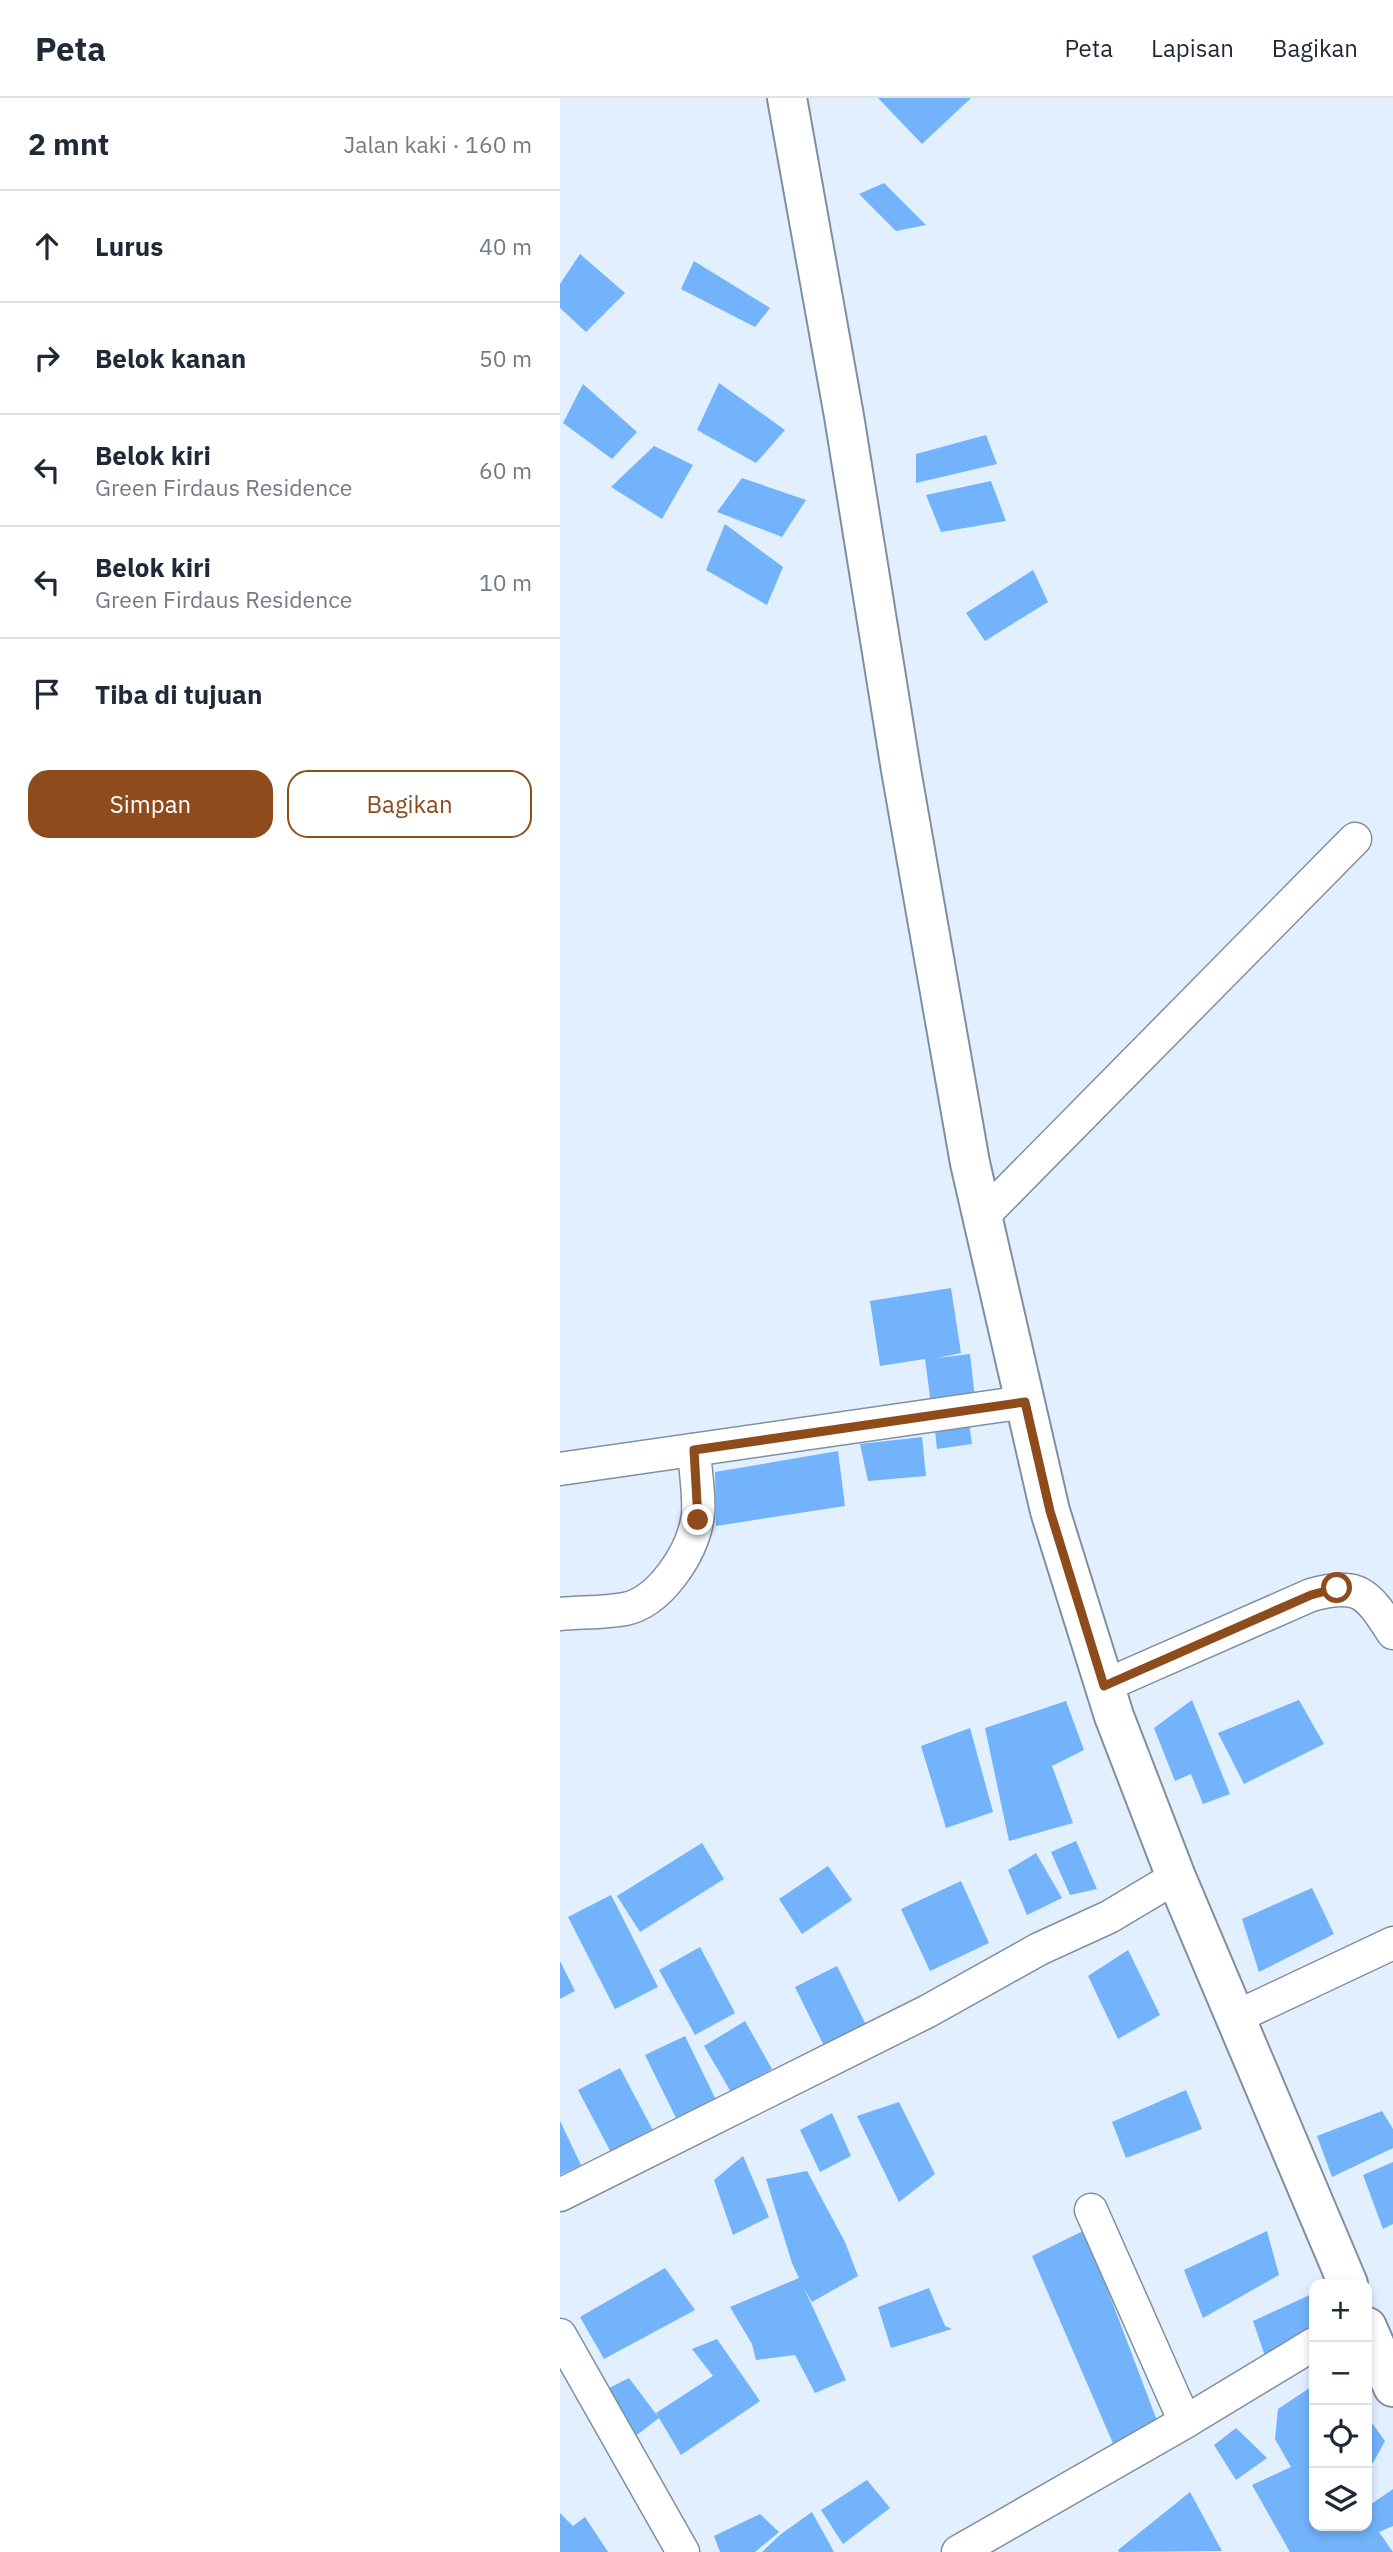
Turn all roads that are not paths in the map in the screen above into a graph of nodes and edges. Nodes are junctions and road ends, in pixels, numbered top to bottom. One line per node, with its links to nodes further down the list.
1 (787, 98): 3 (street)
2 (1355, 839): 3 (street)
3 (982, 1217): 4 (street)
4 (1025, 1402): 5 (street); 9 (street)
5 (694, 1450): 6 (street); 7 (street)
6 (560, 1469)
7 (560, 1614)
8 (1393, 1633): 9 (street)
9 (1104, 1686): 10 (street)
10 (1176, 1877): 12 (street); 13 (street)
11 (1393, 1943): 12 (street)
12 (1236, 2017): 15 (street)
13 (560, 2195)
14 (1091, 2210): 20 (street)
15 (1346, 2279)
16 (1377, 2332): 19 (street)
17 (560, 2335): 21 (street)
18 (1309, 2347): 20 (street)
19 (1393, 2387)
20 (1185, 2422): 22 (street)
21 (683, 2552)
22 (958, 2552)

